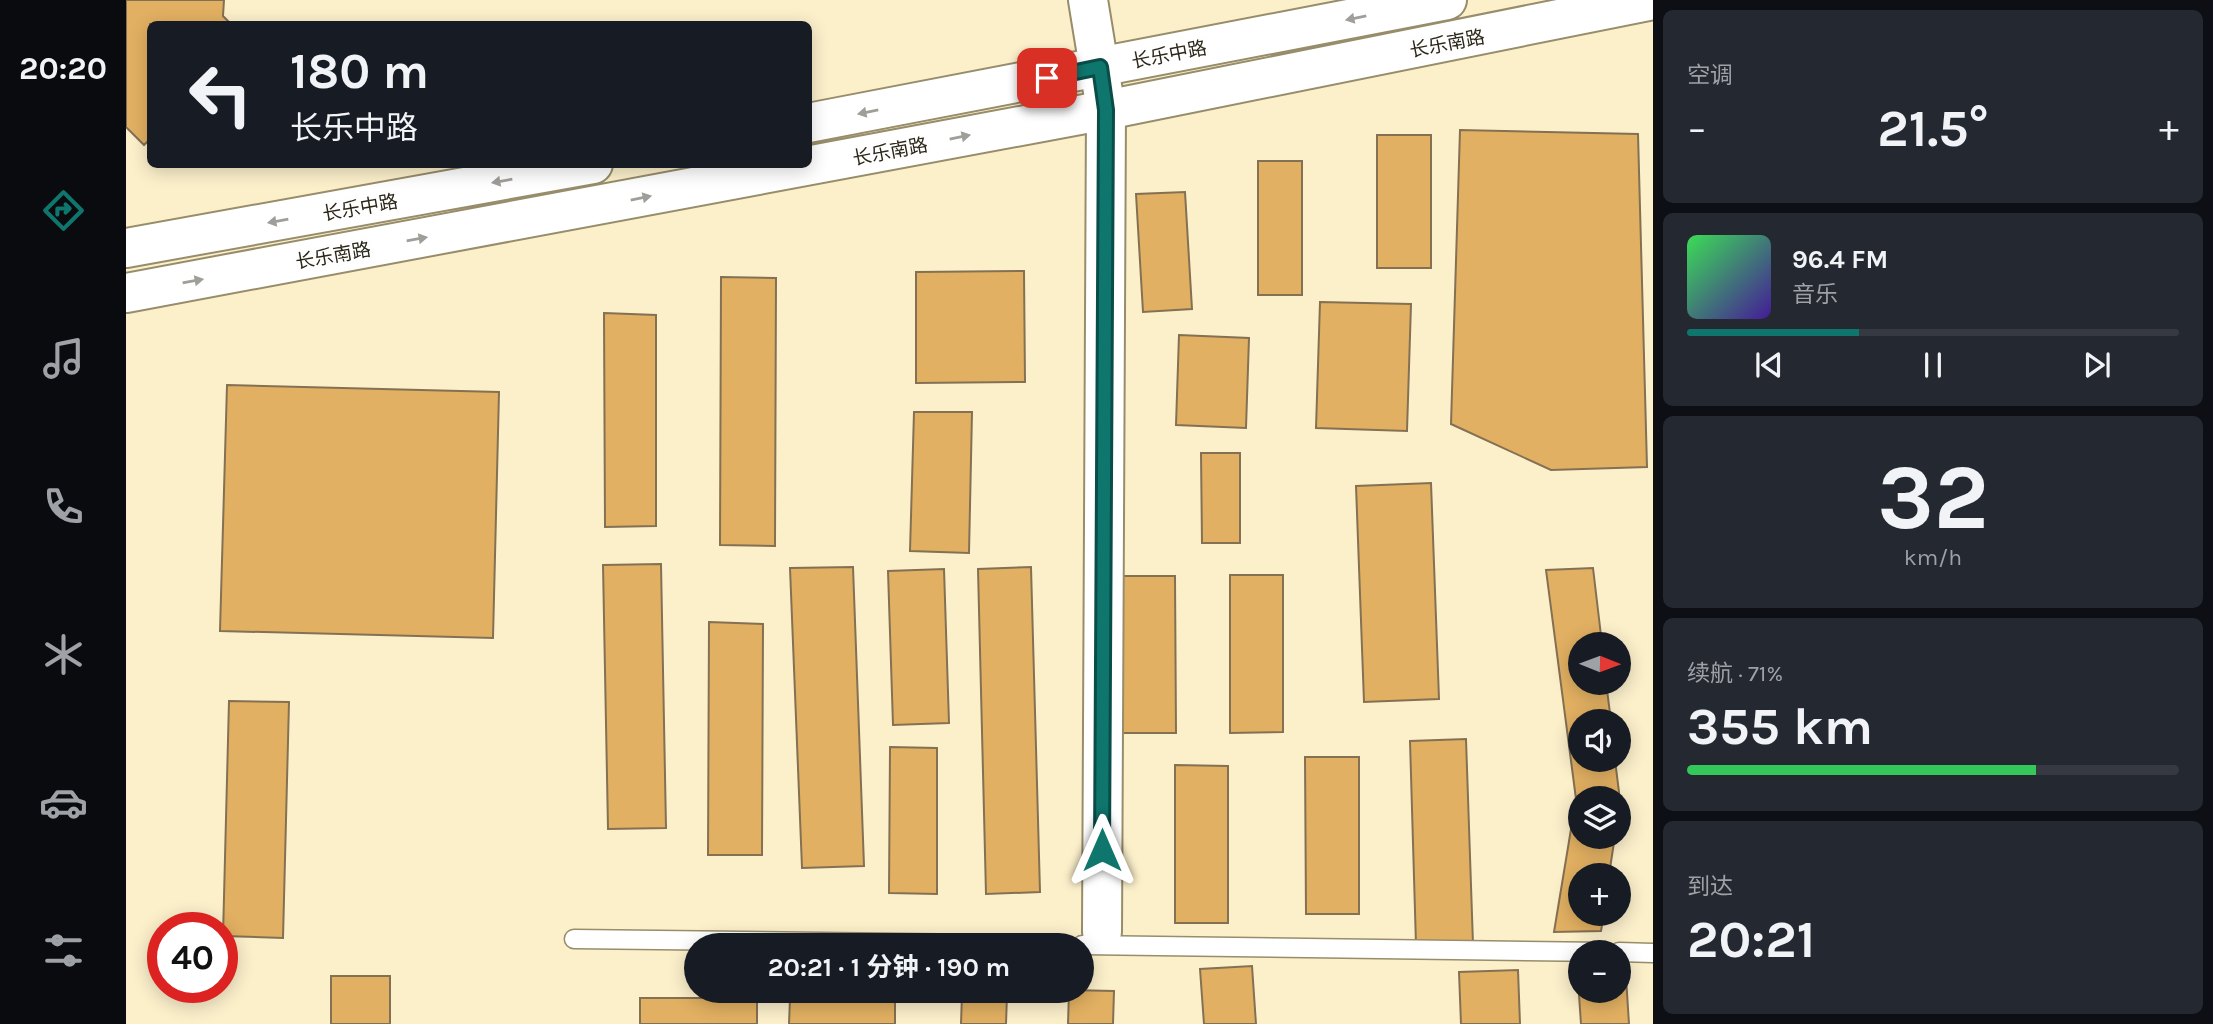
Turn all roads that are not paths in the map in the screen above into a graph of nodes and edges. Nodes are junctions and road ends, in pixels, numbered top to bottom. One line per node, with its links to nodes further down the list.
1 (1088, 0): 4 (main road)
2 (1447, 0): 4 (main road, 长乐中路, one-way to 4)
3 (1653, 0): 5 (main road, 长乐南路)
4 (1100, 67): 5 (main road); 6 (main road, 长乐中路, one-way to 6)
5 (1106, 110): 7 (main road, 长乐南路, one-way to 5); 12 (main road)
6 (812, 122)
7 (812, 165)
8 (571, 168): 10 (main road, 长乐中路, one-way to 10)
9 (795, 168): 11 (main road, 长乐南路, one-way to 9)
10 (126, 248)
11 (126, 293)
12 (1092, 933)
13 (574, 939): 15 (lane)
14 (1094, 939): 16 (lane)
15 (684, 940)
16 (1568, 951)
17 (1631, 952): 18 (lane)
18 (1653, 953)

